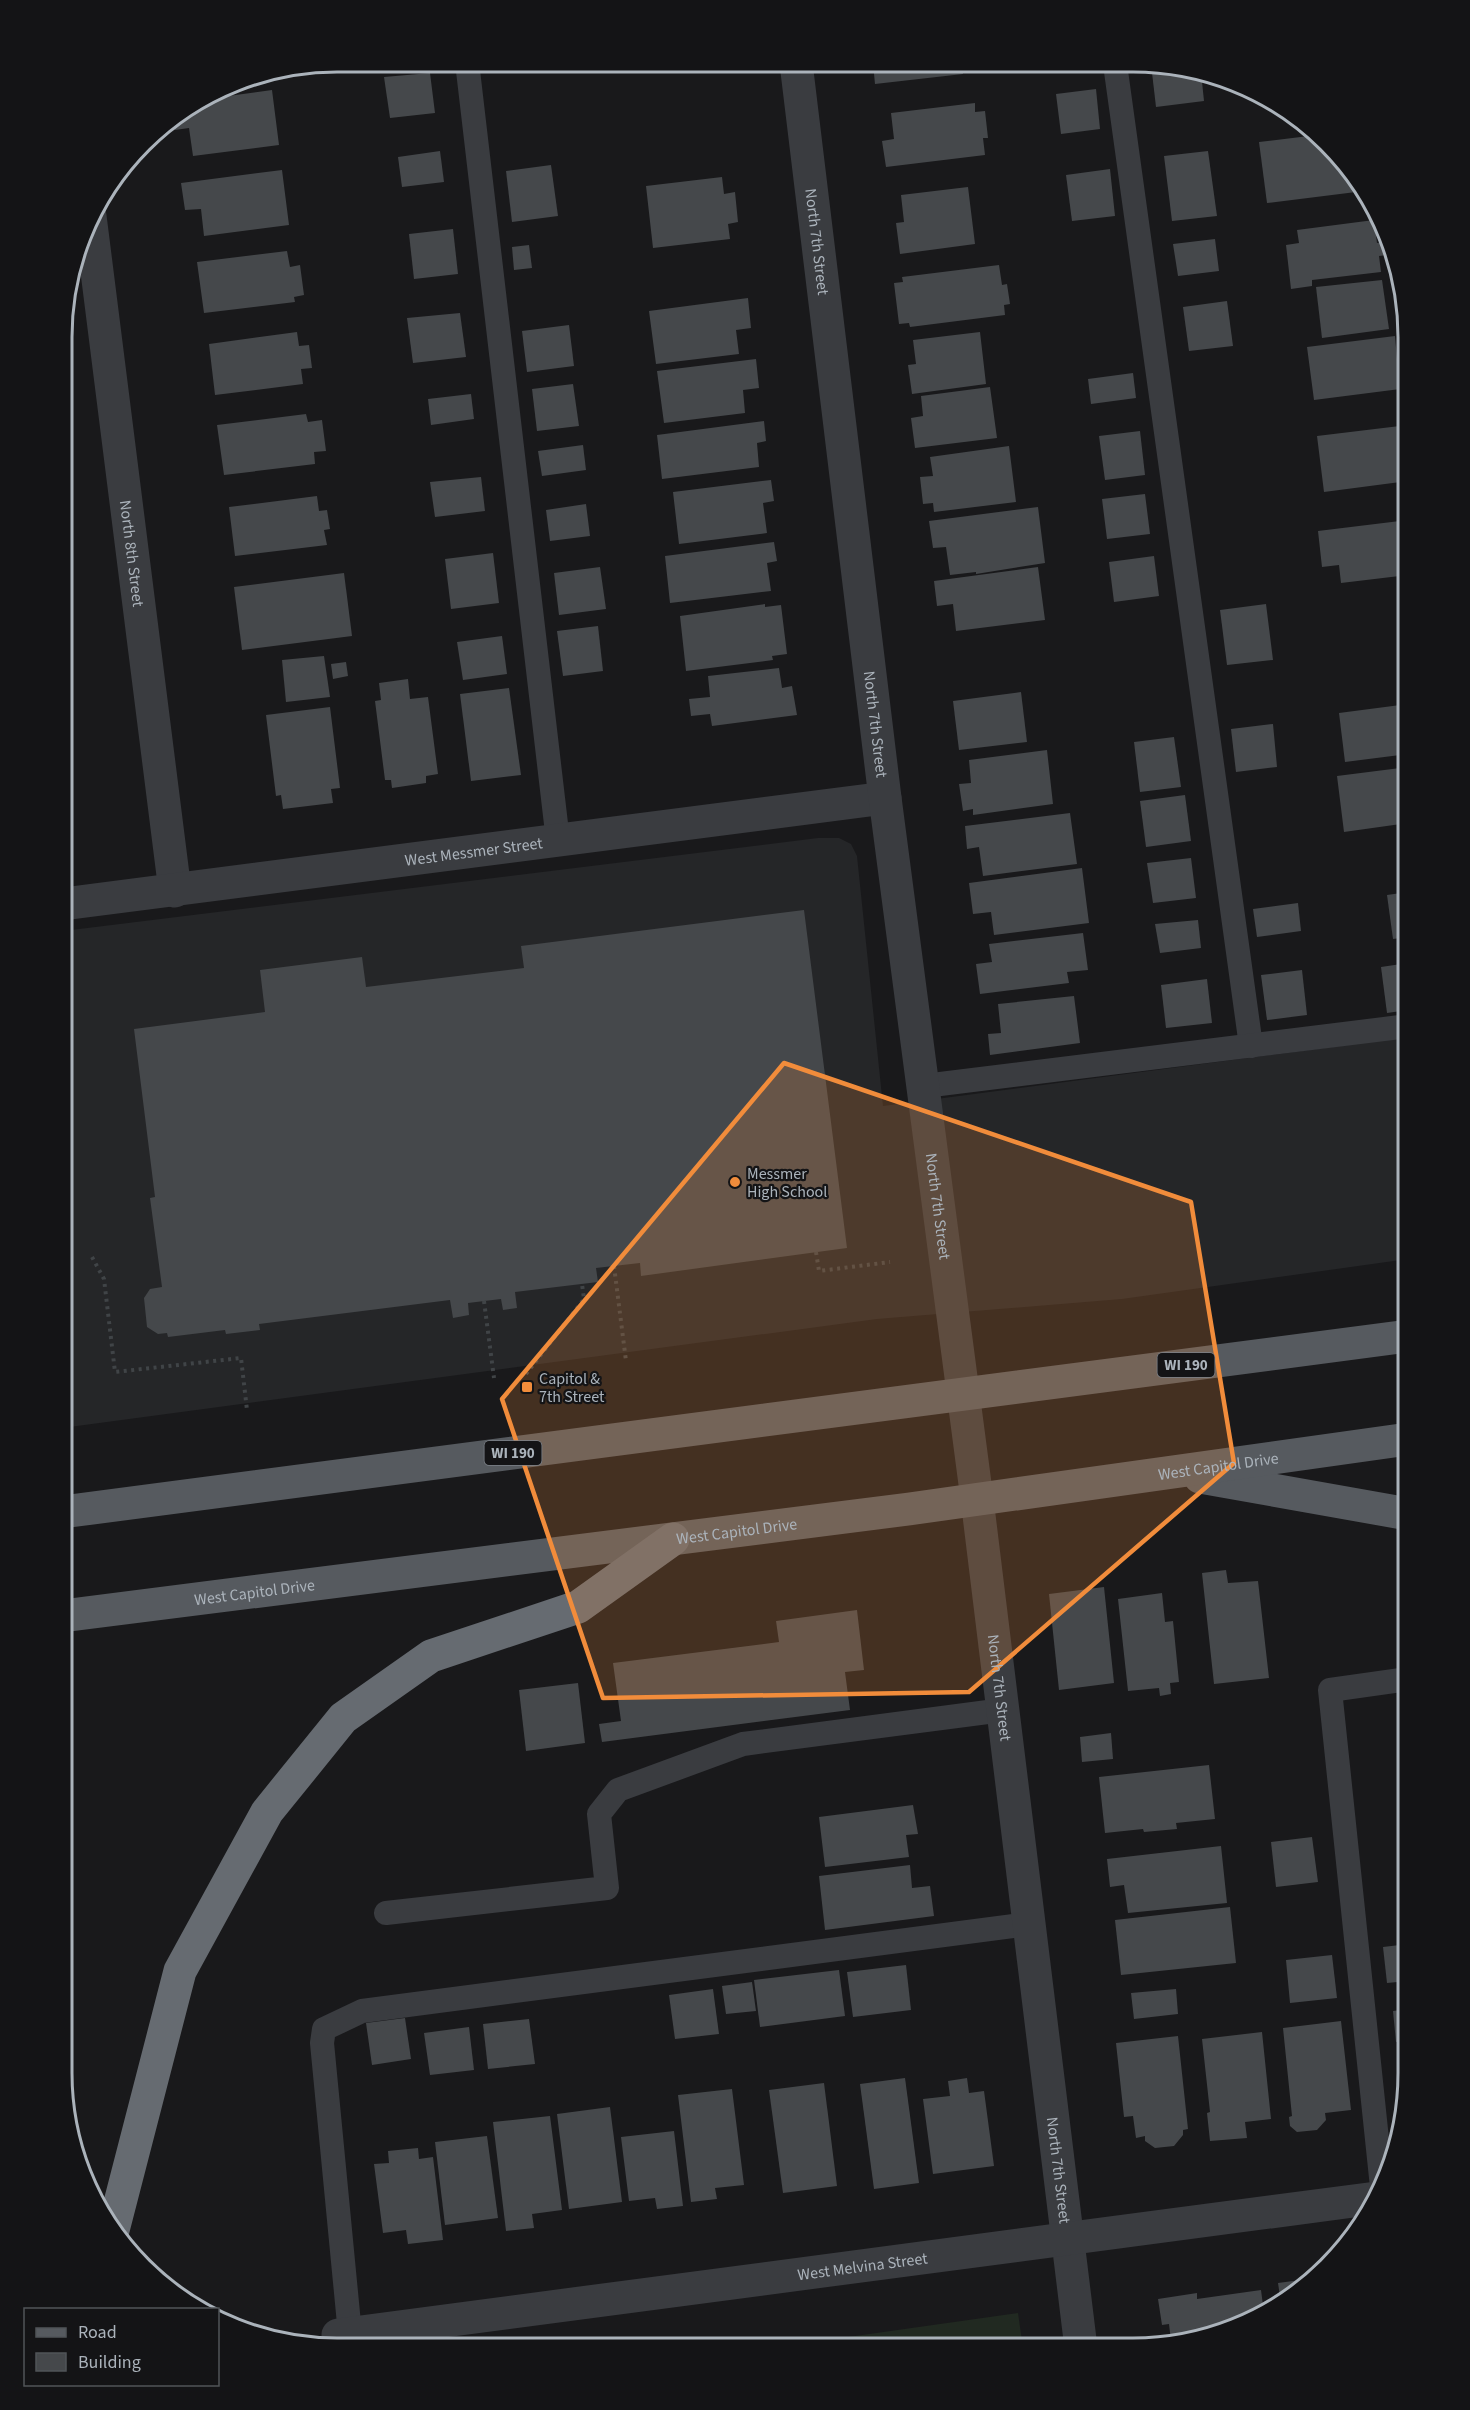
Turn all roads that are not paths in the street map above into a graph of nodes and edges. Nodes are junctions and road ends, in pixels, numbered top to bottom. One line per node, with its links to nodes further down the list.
1 (468, 72): 6 (lane)
2 (797, 72): 5 (street, North 7th Street)
3 (1116, 72): 10 (lane)
4 (92, 235): 7 (street, North 8th Street)
5 (885, 798): 6 (street, West Messmer Street); 11 (street, North 7th Street)
6 (558, 841): 7 (street, West Messmer Street)
7 (175, 891): 8 (street, West Messmer Street)
8 (72, 903)
9 (1398, 1027): 10 (lane)
10 (1251, 1047): 11 (lane)
11 (924, 1086): 13 (street, North 7th Street)
12 (1398, 1337): 13 (main road, WI 190)
13 (963, 1394): 16 (street, North 7th Street); 17 (main road, WI 190)
14 (1398, 1440): 15 (main road, West Capitol Drive)
15 (1168, 1471): 16 (main road, West Capitol Drive); 18 (main road)
16 (977, 1498): 19 (main road, West Capitol Drive); 22 (street, North 7th Street)
17 (72, 1511)
18 (1398, 1513)
19 (672, 1539): 20 (main road, West Capitol Drive); 27 (highway)
20 (72, 1615)
21 (1398, 1680): 25 (lane)
22 (1003, 1710): 23 (lane); 24 (street, North 7th Street)
23 (386, 1913)
24 (1029, 1924): 28 (street, North 7th Street); 29 (lane)
25 (1380, 2168)
26 (1365, 2199): 28 (street, West Melvina Street)
27 (115, 2217)
28 (1068, 2239): 30 (street, West Melvina Street); 31 (street, North 7th Street)
29 (344, 2338)
30 (358, 2338)
31 (1080, 2338)

